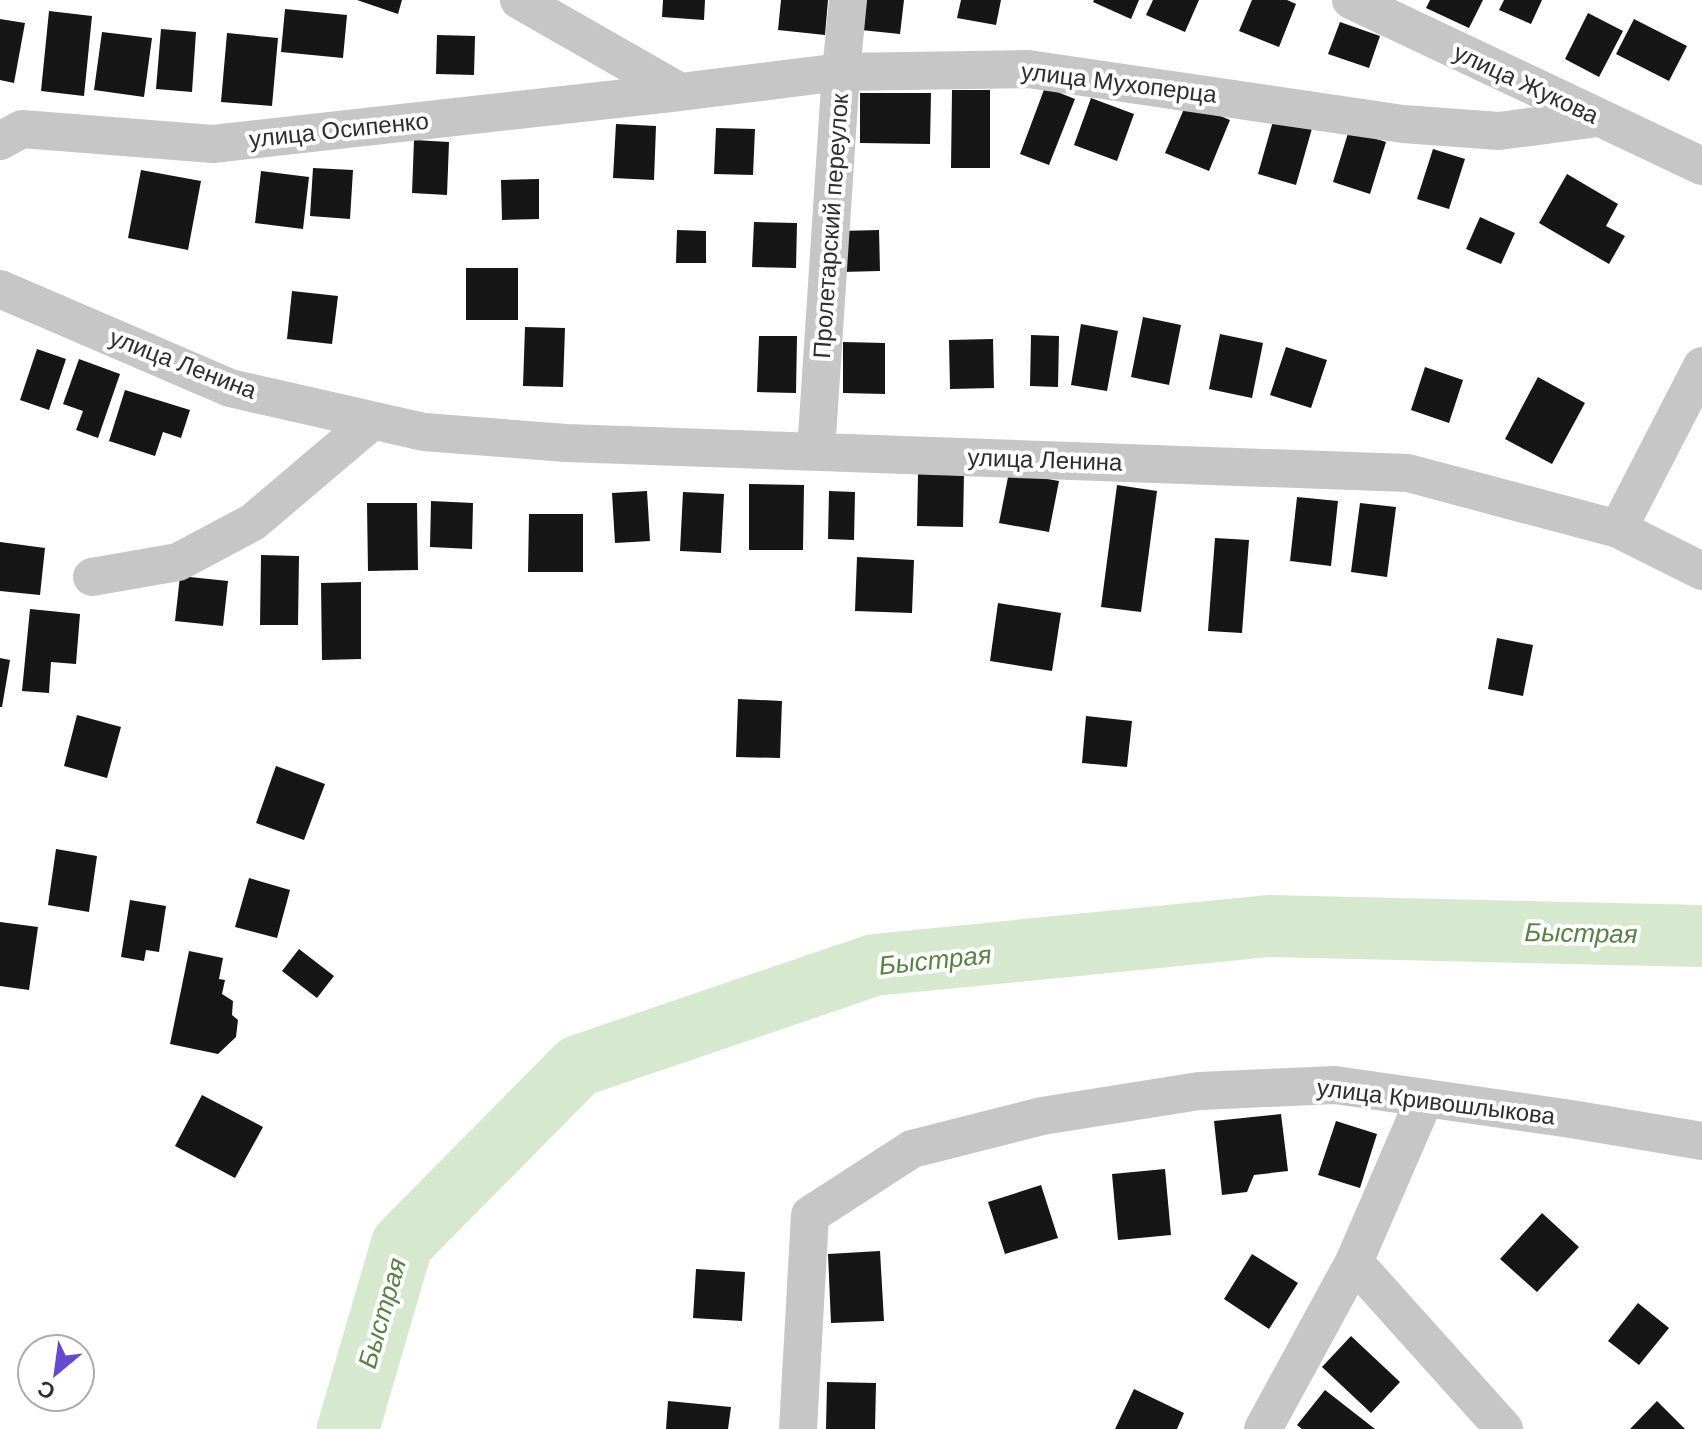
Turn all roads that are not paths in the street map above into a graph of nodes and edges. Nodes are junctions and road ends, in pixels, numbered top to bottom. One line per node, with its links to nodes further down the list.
1 (519, 0): 5 (street)
2 (848, 0): 4 (street, Пролетарский переулок)
3 (1351, 0): 6 (street, улица Жукова)
4 (841, 72): 5 (street, улица Мухоперца); 6 (street, улица Мухоперца); 12 (street, Пролетарский переулок)
5 (680, 92): 7 (street, улица Осипенко)
6 (1598, 118): 8 (street, улица Жукова)
7 (0, 141)
8 (1702, 166)
9 (0, 289): 11 (street, улица Ленина)
10 (1702, 366): 13 (street)
11 (372, 421): 12 (street, улица Ленина); 15 (street)
12 (816, 452): 13 (street, улица Ленина)
13 (1618, 529): 14 (street, улица Ленина)
14 (1702, 571)
15 (92, 577)
16 (1425, 1098): 17 (street, улица Кривошлыкова); 18 (street); 19 (street, улица Кривошлыкова)
17 (1702, 1141)
18 (1354, 1262): 20 (street); 21 (street)
19 (798, 1429)
20 (1263, 1429)
21 (1504, 1429)

